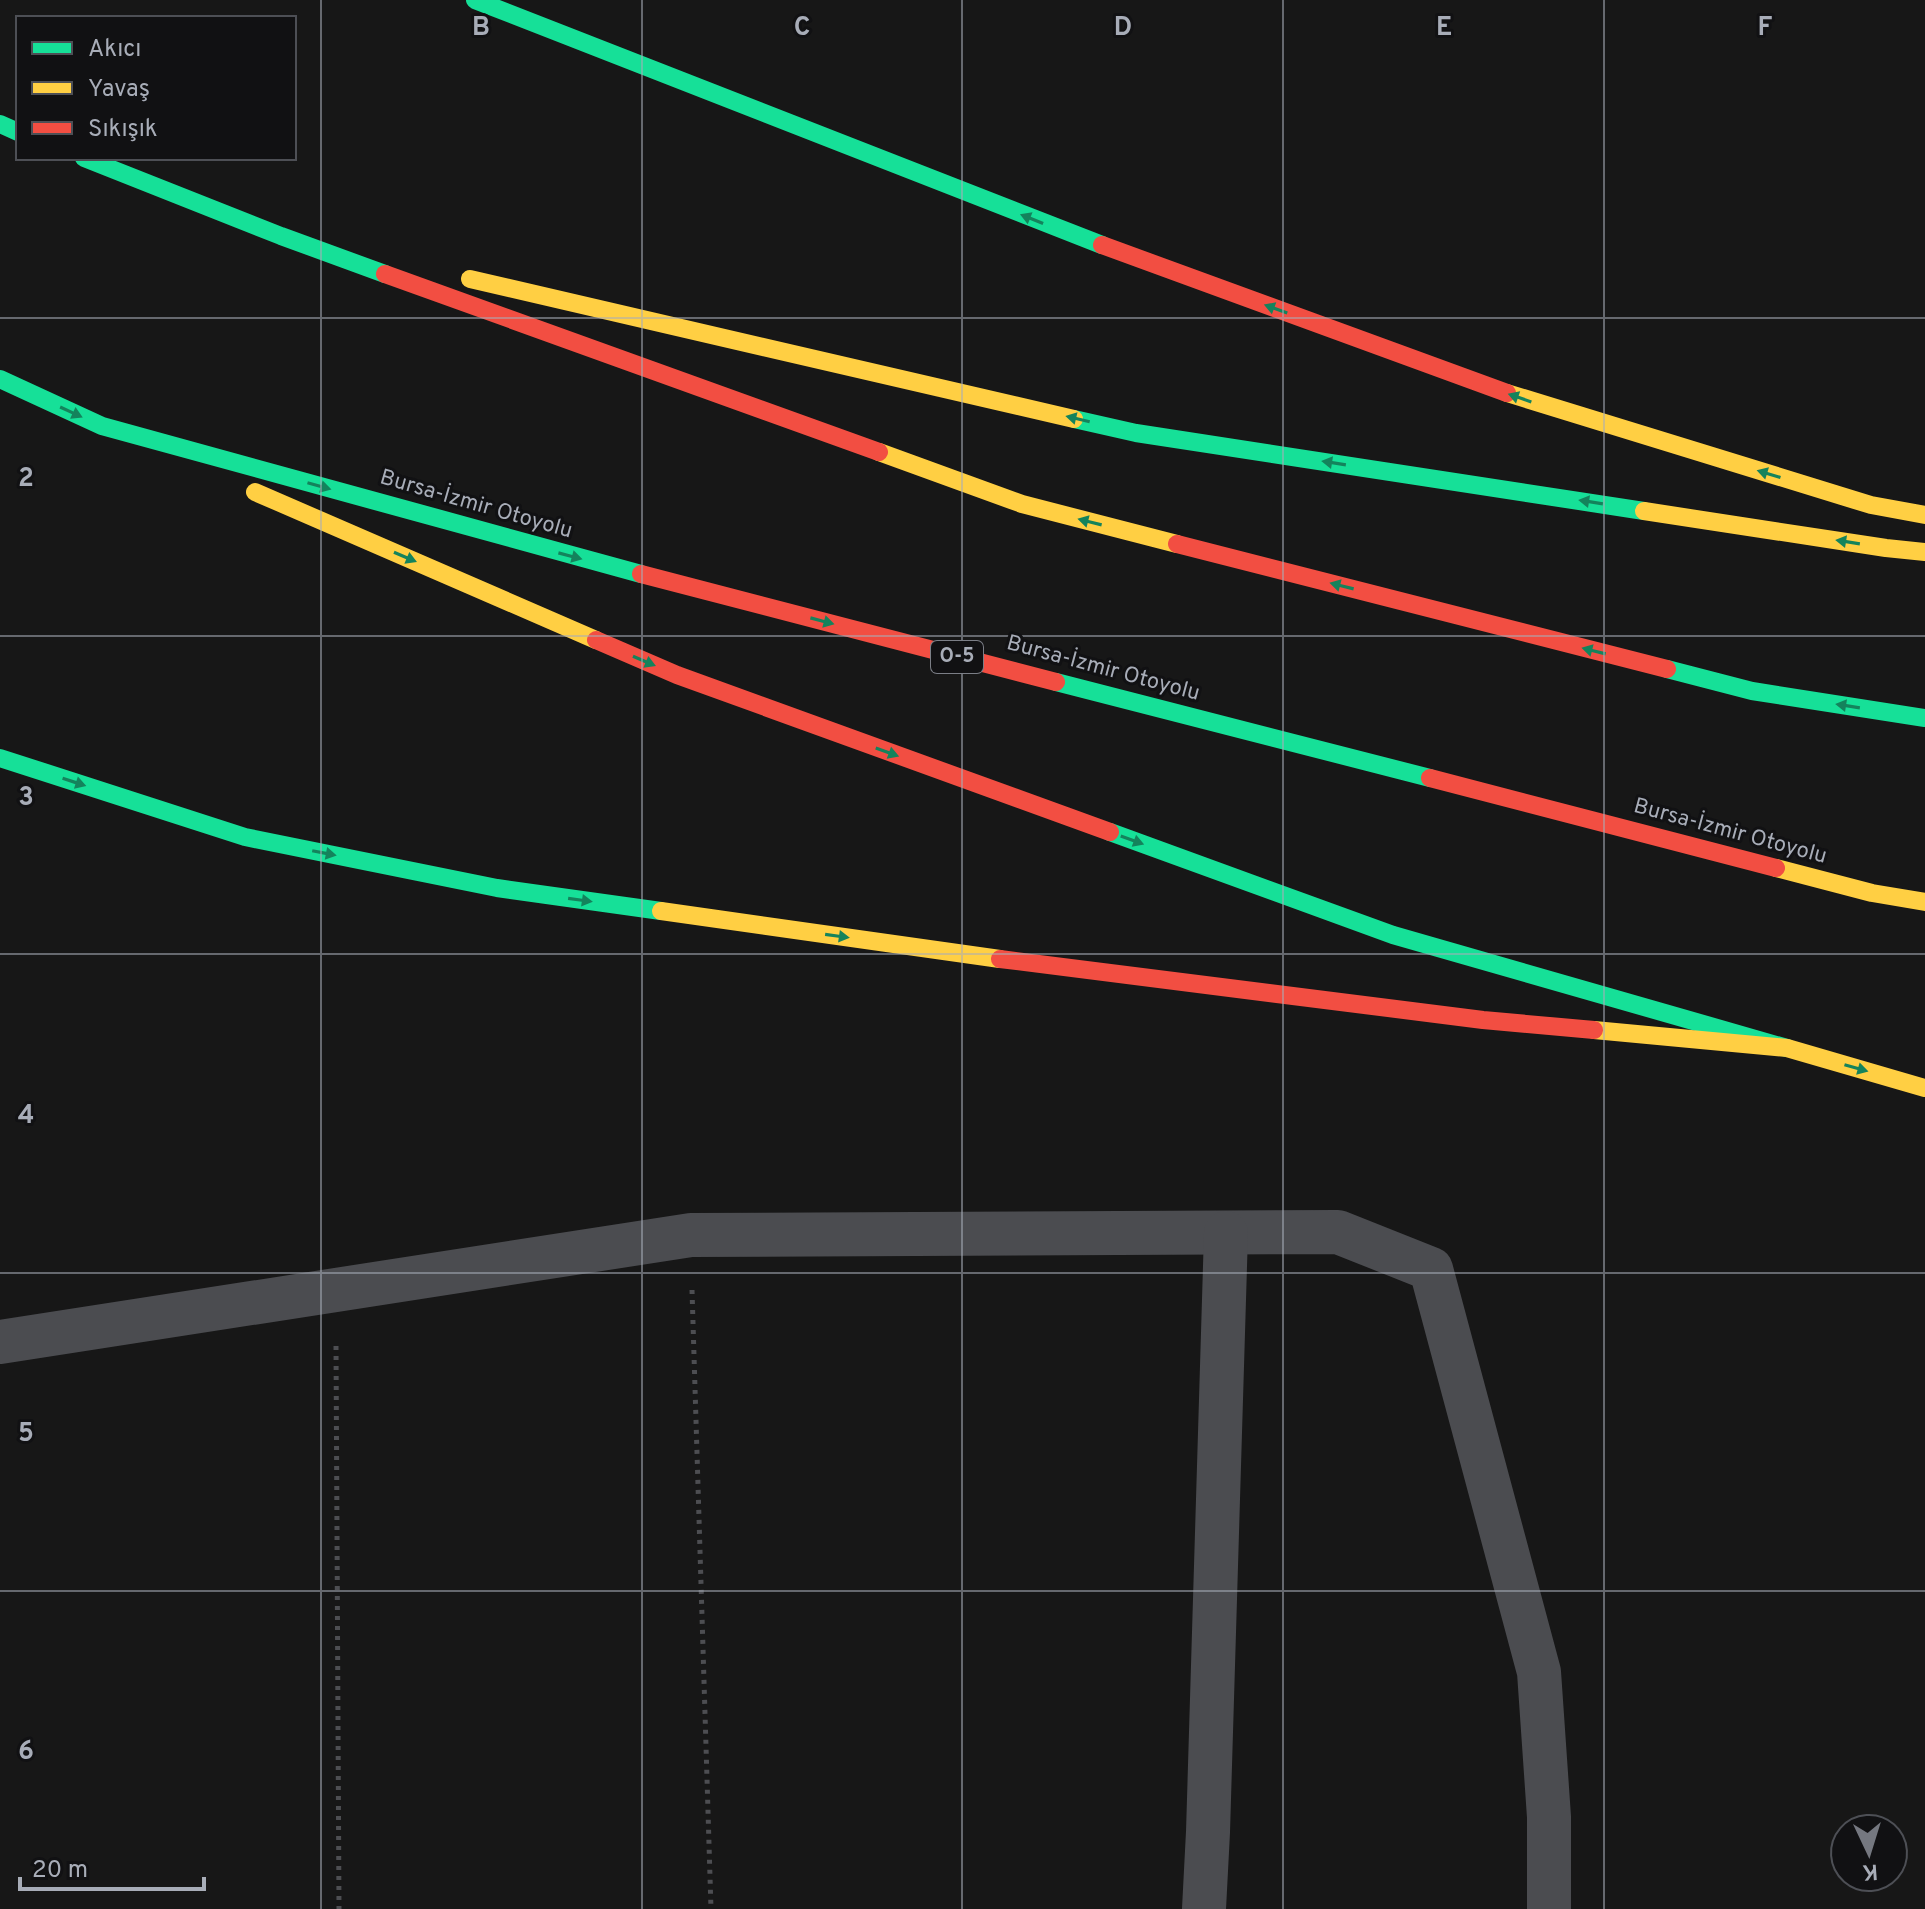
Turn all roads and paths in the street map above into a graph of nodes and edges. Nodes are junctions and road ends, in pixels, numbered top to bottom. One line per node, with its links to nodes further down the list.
1 (475, 0): 8 (main road, one-way to 1)
2 (89, 160): 3 (main road)
3 (281, 236): 4 (main road); 10 (main road, one-way to 3)
4 (421, 268)
5 (452, 275): 9 (main road, one-way to 5)
6 (0, 379): 7 (main road, Bursa-İzmir Otoyolu / O-5, one-way to 7)
7 (102, 426): 12 (main road, Bursa-İzmir Otoyolu / O-5, one-way to 12); 13 (main road, one-way to 13)
8 (1925, 515)
9 (1925, 552)
10 (1925, 718)
11 (0, 758): 13 (main road, one-way to 13)
12 (1925, 902)
13 (1787, 1048): 14 (main road, one-way to 14)
14 (1925, 1088)
15 (1226, 1233): 16 (street); 21 (street); 22 (street)
16 (691, 1235): 17 (street); 20 (path)
17 (336, 1290): 18 (street); 19 (path)
18 (0, 1342)
19 (339, 1909)
20 (711, 1909)
21 (1204, 1909)
22 (1549, 1909)

